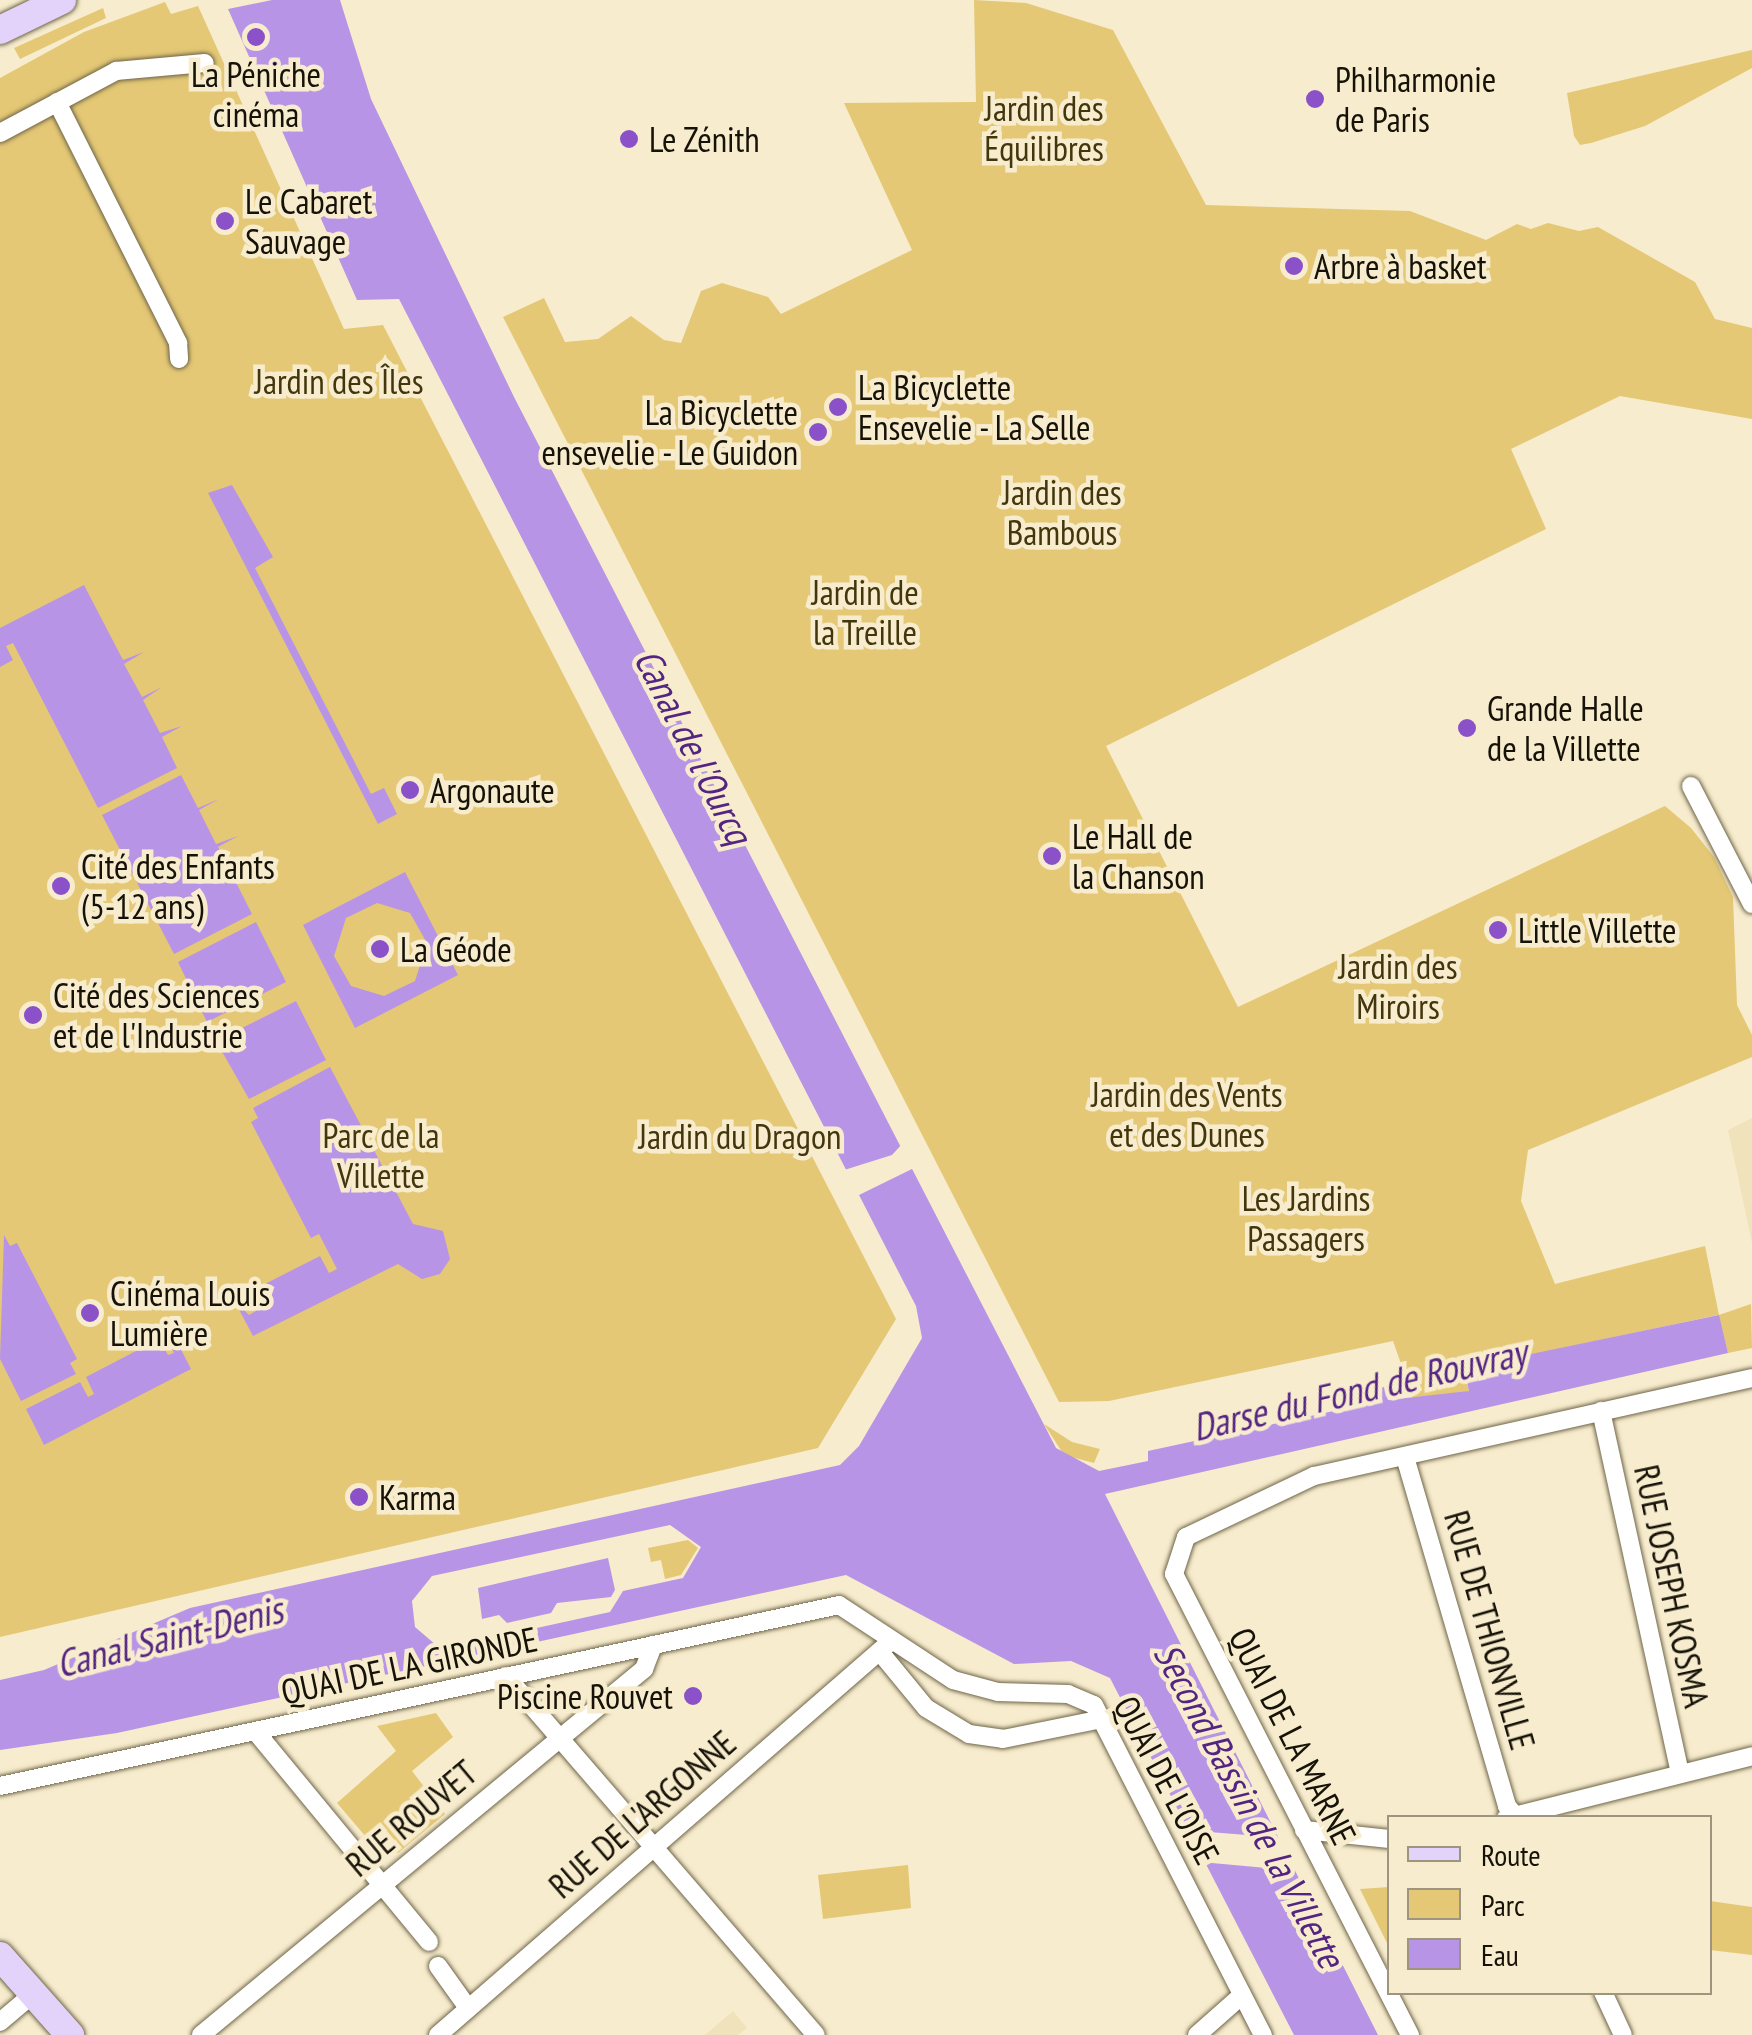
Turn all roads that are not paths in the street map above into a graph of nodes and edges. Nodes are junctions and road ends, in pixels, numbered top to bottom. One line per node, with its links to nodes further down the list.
1 (62, 0): 2 (main road)
2 (0, 30)
3 (205, 63): 4 (street)
4 (57, 102): 5 (street); 6 (street)
5 (0, 133)
6 (179, 359)
7 (1691, 786): 8 (street)
8 (1752, 904)
9 (1752, 1378): 10 (street)
10 (1601, 1411): 11 (street); 20 (street, RUE JOSEPH KOSMA)
11 (1405, 1457): 22 (street, RUE DE THIONVILLE); 24 (street, QUAI DE LA MARNE)
12 (832, 1604): 13 (street, QUAI DE LA GIRONDE); 14 (street, QUAI DE L'OISE)
13 (653, 1645): 15 (street, QUAI DE LA GIRONDE); 18 (street, RUE ROUVET)
14 (885, 1647): 16 (street, QUAI DE L'OISE); 16 (street); 26 (street, RUE DE L'ARGONNE)
15 (506, 1676): 17 (street, QUAI DE LA GIRONDE); 18 (street)
16 (1102, 1719): 33 (street, QUAI DE L'OISE)
17 (256, 1732): 21 (street, QUAI DE LA GIRONDE); 27 (street)
18 (558, 1737): 26 (street); 27 (street, RUE ROUVET)
19 (1752, 1756): 20 (street)
20 (1680, 1774): 23 (street)
21 (0, 1786)
22 (1512, 1815)
23 (1521, 1815)
24 (1304, 1830): 25 (street); 31 (street, QUAI DE LA MARNE)
25 (1387, 1838)
26 (653, 1846): 36 (street, RUE DE L'ARGONNE); 41 (street)
27 (384, 1883): 28 (street); 39 (street, RUE ROUVET)
28 (429, 1942)
29 (0, 1956): 32 (main road)
30 (438, 1966): 36 (street)
31 (1387, 1991)
32 (33, 1994): 37 (street); 38 (main road)
33 (1242, 1995): 42 (street); 43 (street, QUAI DE L'OISE)
34 (1389, 1995): 44 (street, QUAI DE LA MARNE)
35 (1603, 1995): 45 (street)
36 (468, 2008): 40 (street, RUE DE L'ARGONNE)
37 (0, 2022)
38 (70, 2035)
39 (201, 2035)
40 (438, 2035)
41 (816, 2035)
42 (1197, 2035)
43 (1263, 2035)
44 (1410, 2035)
45 (1623, 2035)

